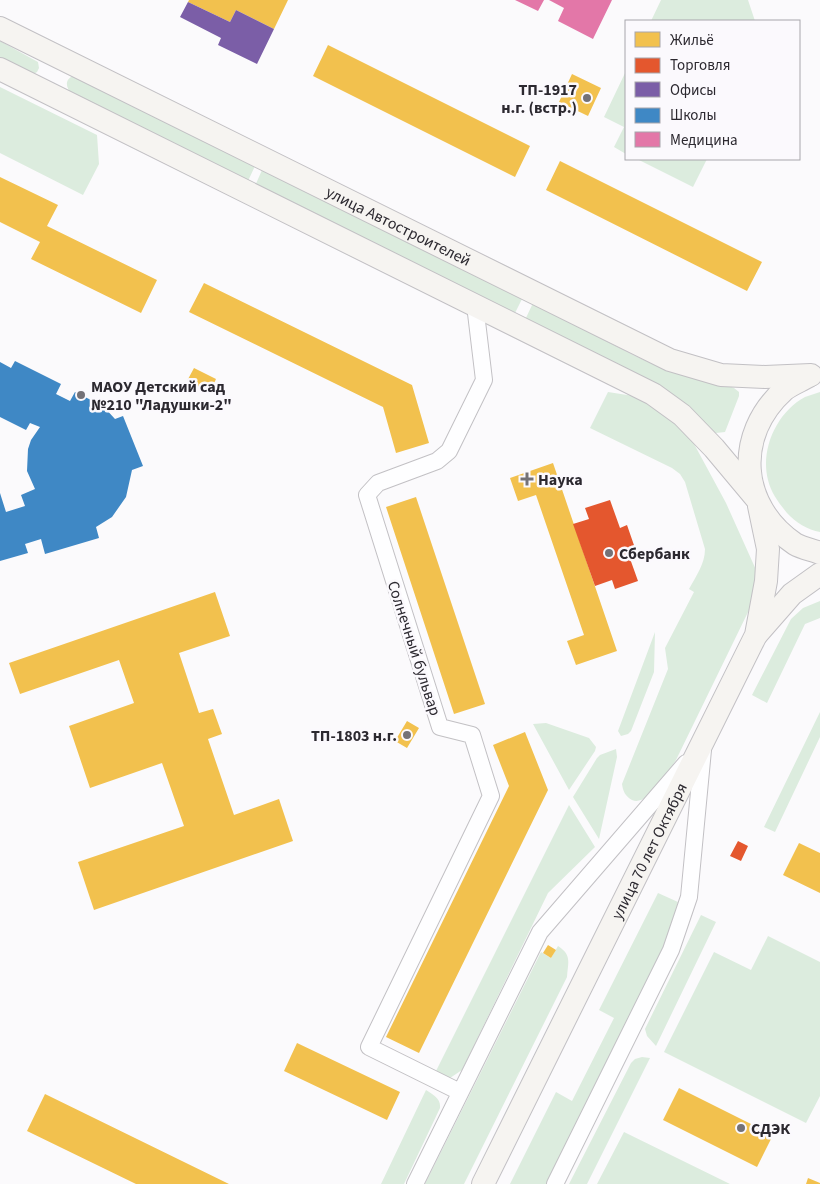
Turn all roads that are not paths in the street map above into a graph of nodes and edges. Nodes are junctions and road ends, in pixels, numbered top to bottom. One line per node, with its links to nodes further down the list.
1 (0, 28): 2 (main road, улица Автостроителей)
2 (64, 59): 4 (main road); 6 (main road, улица Автостроителей)
3 (0, 69): 4 (main road)
4 (47, 92): 5 (main road)
5 (475, 304): 7 (main road); 12 (street, Солнечный бульвар)
6 (816, 374): 7 (main road, улица 70 лет Октября)
7 (757, 501): 8 (main road); 10 (main road, улица 70 лет Октября)
8 (820, 553)
9 (820, 574): 10 (main road)
10 (756, 635): 11 (main road, улица 70 лет Октября)
11 (703, 743): 12 (street); 14 (main road, улица 70 лет Октября); 15 (street)
12 (460, 1092): 13 (street)
13 (414, 1184)
14 (483, 1184)
15 (554, 1184)

